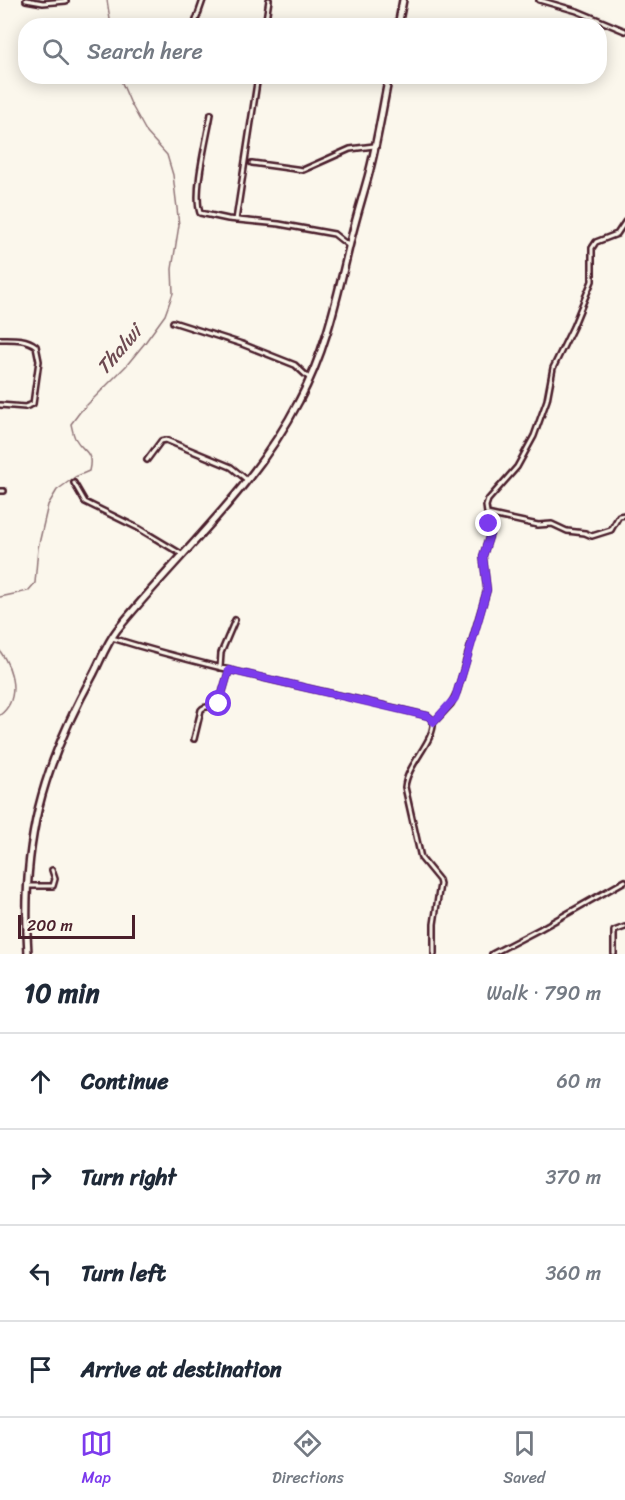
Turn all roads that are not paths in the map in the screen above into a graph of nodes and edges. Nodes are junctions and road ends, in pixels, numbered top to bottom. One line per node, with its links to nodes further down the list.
1 (26, 0): 7 (street)
2 (203, 0): 9 (street)
3 (269, 0): 10 (street)
4 (404, 0): 11 (highway)
5 (539, 0): 8 (street)
6 (564, 0): 8 (street)
7 (66, 1)
8 (562, 6): 12 (street)
9 (197, 18)
10 (266, 18)
11 (400, 18)
12 (592, 18)
13 (607, 24): 14 (street)
14 (625, 31)
15 (257, 84): 20 (street)
16 (387, 84): 18 (highway)
17 (211, 114): 20 (street)
18 (375, 146): 19 (street); 22 (highway)
19 (252, 163)
20 (236, 219): 22 (street)
21 (625, 222): 30 (street)
22 (349, 246): 25 (highway)
23 (173, 322): 25 (street)
24 (0, 339): 26 (street)
25 (309, 378): 28 (highway)
26 (0, 405)
27 (147, 460): 28 (street)
28 (247, 480): 32 (highway)
29 (74, 483): 32 (street)
30 (487, 514): 31 (street); 37 (street)
31 (625, 515)
32 (184, 555): 34 (highway)
33 (235, 620): 35 (street)
34 (112, 638): 35 (street); 41 (highway)
35 (220, 668): 36 (street)
36 (229, 670): 37 (street); 38 (street)
37 (434, 722): 44 (street)
38 (194, 739)
39 (52, 870): 41 (street)
40 (625, 881): 45 (street)
41 (27, 886): 43 (highway)
42 (625, 927): 46 (street)
43 (28, 954)
44 (434, 954)
45 (492, 954)
46 (614, 954)

